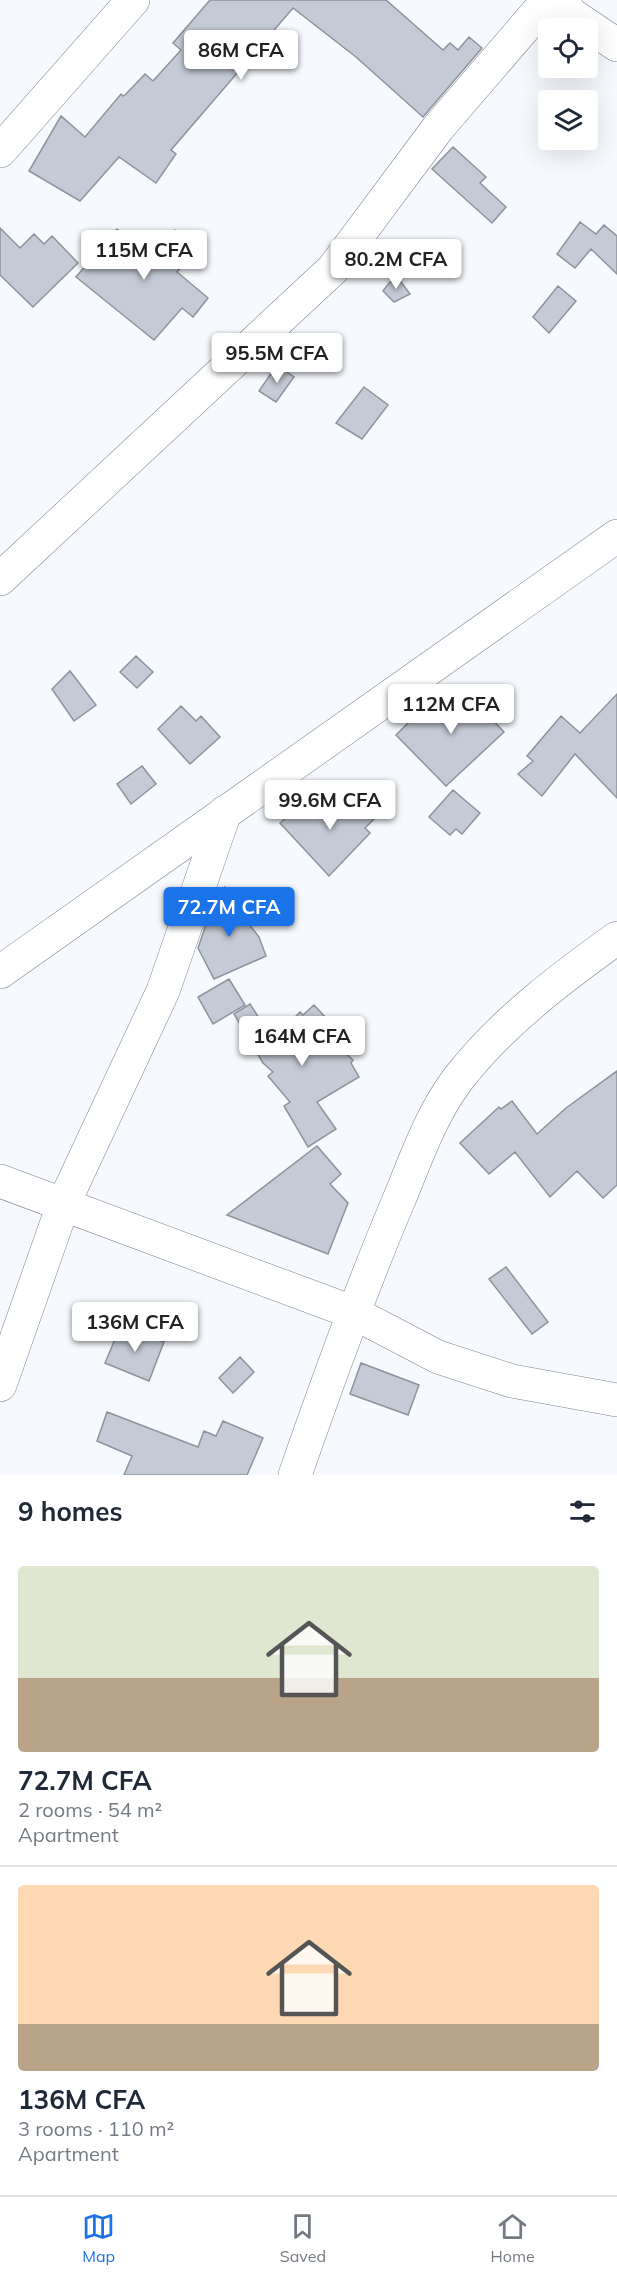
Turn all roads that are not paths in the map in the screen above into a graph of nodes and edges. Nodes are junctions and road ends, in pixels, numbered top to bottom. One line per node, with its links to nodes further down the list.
1 (133, 0): 5 (street)
2 (548, 0): 7 (street)
3 (560, 0): 4 (street)
4 (617, 45)
5 (0, 151)
6 (617, 536): 8 (street)
7 (0, 579)
8 (225, 812): 10 (street); 12 (street)
9 (617, 938): 13 (street)
10 (0, 972)
11 (0, 1181): 12 (street)
12 (63, 1205): 13 (street); 14 (street)
13 (352, 1312): 15 (street); 16 (street)
14 (0, 1385)
15 (617, 1400)
16 (295, 1475)

